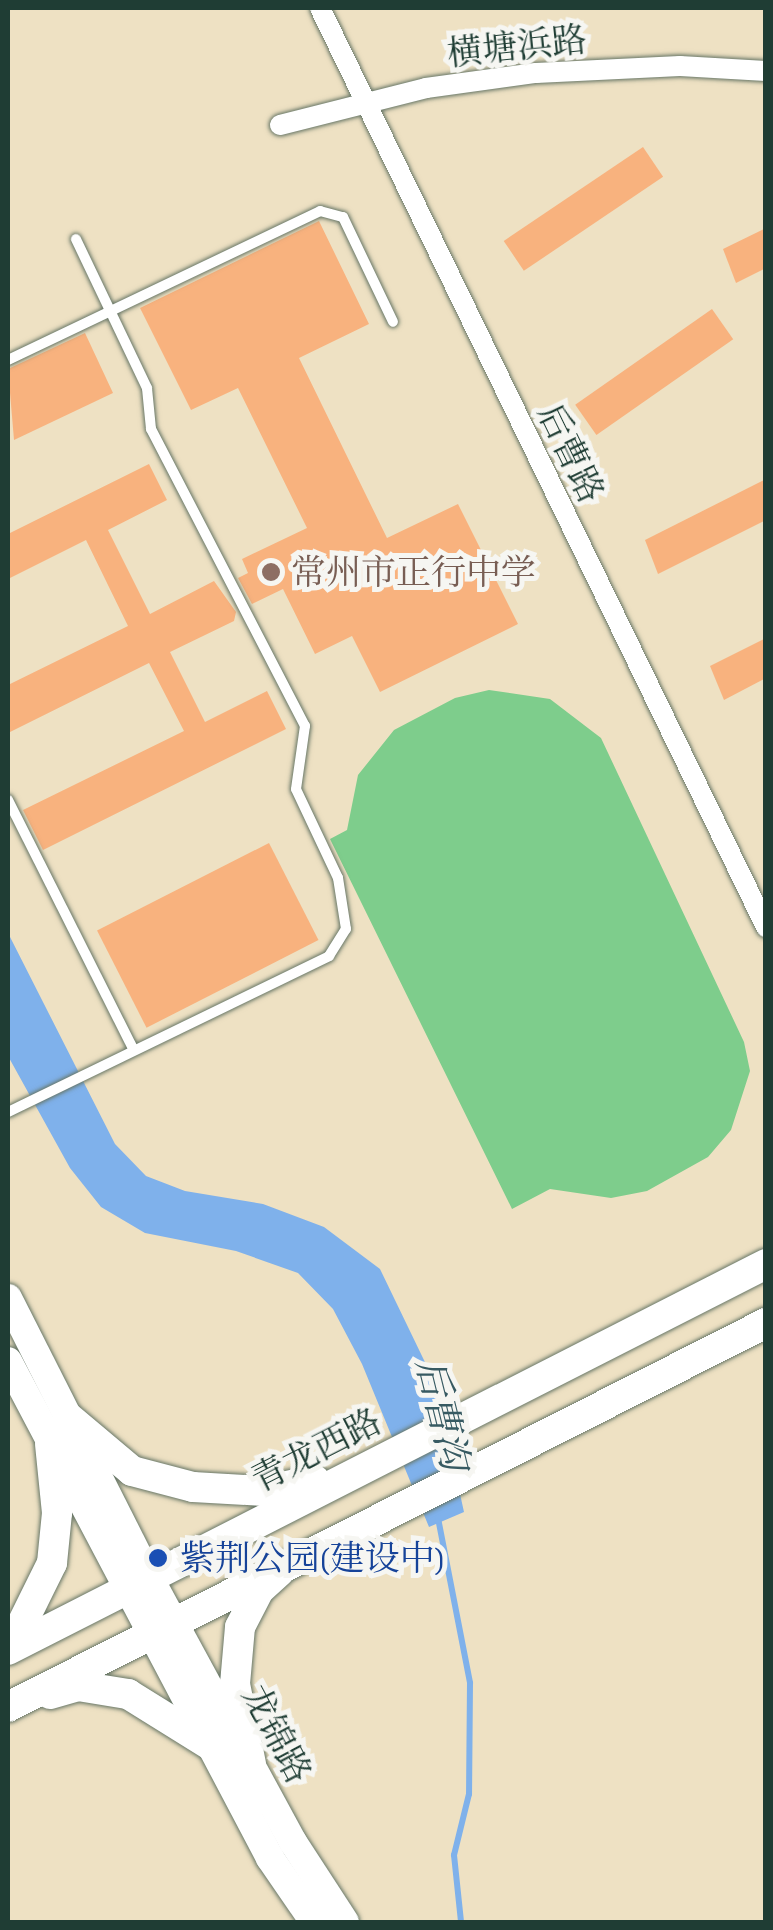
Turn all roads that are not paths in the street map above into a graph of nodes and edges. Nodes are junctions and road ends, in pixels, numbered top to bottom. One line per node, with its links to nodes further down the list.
1 (320, 8): 3 (street, 后曹路)
2 (766, 71): 3 (street, 横塘浜路)
3 (365, 105): 4 (street, 横塘浜路); 10 (street, 后曹路)
4 (280, 125)
5 (76, 239): 6 (lane)
6 (110, 311): 7 (lane); 8 (lane); 11 (lane)
7 (393, 322)
8 (8, 360)
9 (8, 800): 11 (lane)
10 (766, 927)
11 (133, 1050): 12 (lane)
12 (8, 1112)
13 (766, 1264): 19 (main road, 青龙西路)
14 (8, 1298): 17 (main road)
15 (766, 1323): 20 (main road)
16 (8, 1360): 18 (main road)
17 (69, 1418): 19 (main road); 21 (main road)
18 (50, 1444): 21 (main road); 23 (main road)
19 (352, 1472): 21 (main road, 青龙西路)
20 (300, 1554): 22 (main road); 26 (main road)
21 (137, 1583): 22 (main road, 龙锦路); 23 (main road, 青龙西路)
22 (162, 1626): 24 (main road); 25 (main road, 龙锦路); 26 (main road, 龙锦路)
23 (9, 1649)
24 (8, 1706): 25 (main road)
25 (210, 1744): 27 (main road, 龙锦路)
26 (251, 1764): 28 (main road, 龙锦路)
27 (314, 1922)
28 (345, 1922)

